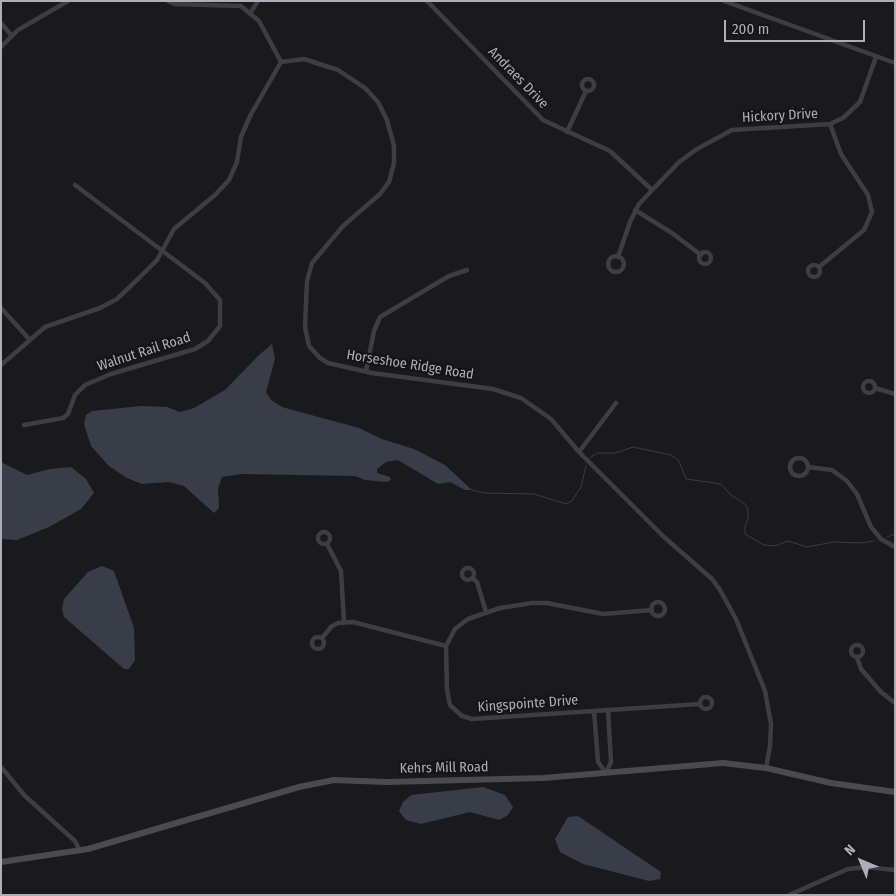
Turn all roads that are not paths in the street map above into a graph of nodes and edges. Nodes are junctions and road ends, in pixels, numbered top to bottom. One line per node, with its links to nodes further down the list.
1 (68, 1): 8 (street)
2 (168, 1): 6 (street)
3 (258, 1): 6 (street)
4 (427, 1): 15 (street, Andraes Drive)
5 (724, 1): 10 (street)
6 (251, 12): 11 (street)
7 (1, 23): 8 (street)
8 (11, 35): 9 (street)
9 (1, 47)
10 (876, 57): 12 (street); 14 (street, Hickory Drive)
11 (281, 62): 19 (street); 27 (street, Horseshoe Ridge Road)
12 (895, 63)
13 (586, 91): 15 (street)
14 (830, 124): 17 (street, Hickory Drive); 22 (street)
15 (567, 132): 17 (street, Andraes Drive)
16 (75, 185): 19 (street, Walnut Rail Road)
17 (651, 189): 18 (street, Hickory Drive)
18 (635, 210): 20 (street); 21 (street, Hickory Drive)
19 (162, 251): 25 (street); 31 (street, Walnut Rail Road)
20 (701, 255)
21 (618, 257)
22 (820, 267)
23 (467, 270): 27 (street)
24 (1, 308): 25 (street)
25 (30, 338): 26 (street)
26 (1, 365)
27 (366, 371): 32 (street, Horseshoe Ridge Road)
28 (875, 388): 29 (street)
29 (895, 394)
30 (616, 403): 32 (street)
31 (24, 425)
32 (580, 452): 48 (street, Horseshoe Ridge Road)
33 (808, 467): 33 (street); 35 (street)
34 (327, 544): 39 (street)
35 (895, 547)
36 (472, 578): 38 (street)
37 (652, 610): 38 (street)
38 (486, 612): 41 (street)
39 (344, 622): 40 (street); 41 (street)
40 (322, 638)
41 (446, 646): 46 (street, Kingspointe Drive)
42 (857, 657): 43 (street)
43 (895, 703)
44 (700, 704): 45 (street, Kingspointe Drive)
45 (608, 710): 46 (street, Kingspointe Drive); 49 (street)
46 (594, 711): 49 (street, Kingspointe Drive)
47 (1, 767): 51 (street)
48 (766, 768): 49 (main road, Kehrs Mill Road); 50 (main road, Kehrs Mill Road)
49 (606, 774): 51 (main road, Kehrs Mill Road)
50 (895, 792)
51 (80, 851): 52 (main road, Kehrs Mill Road)
52 (1, 862)
53 (895, 870): 54 (street)
54 (790, 895)

